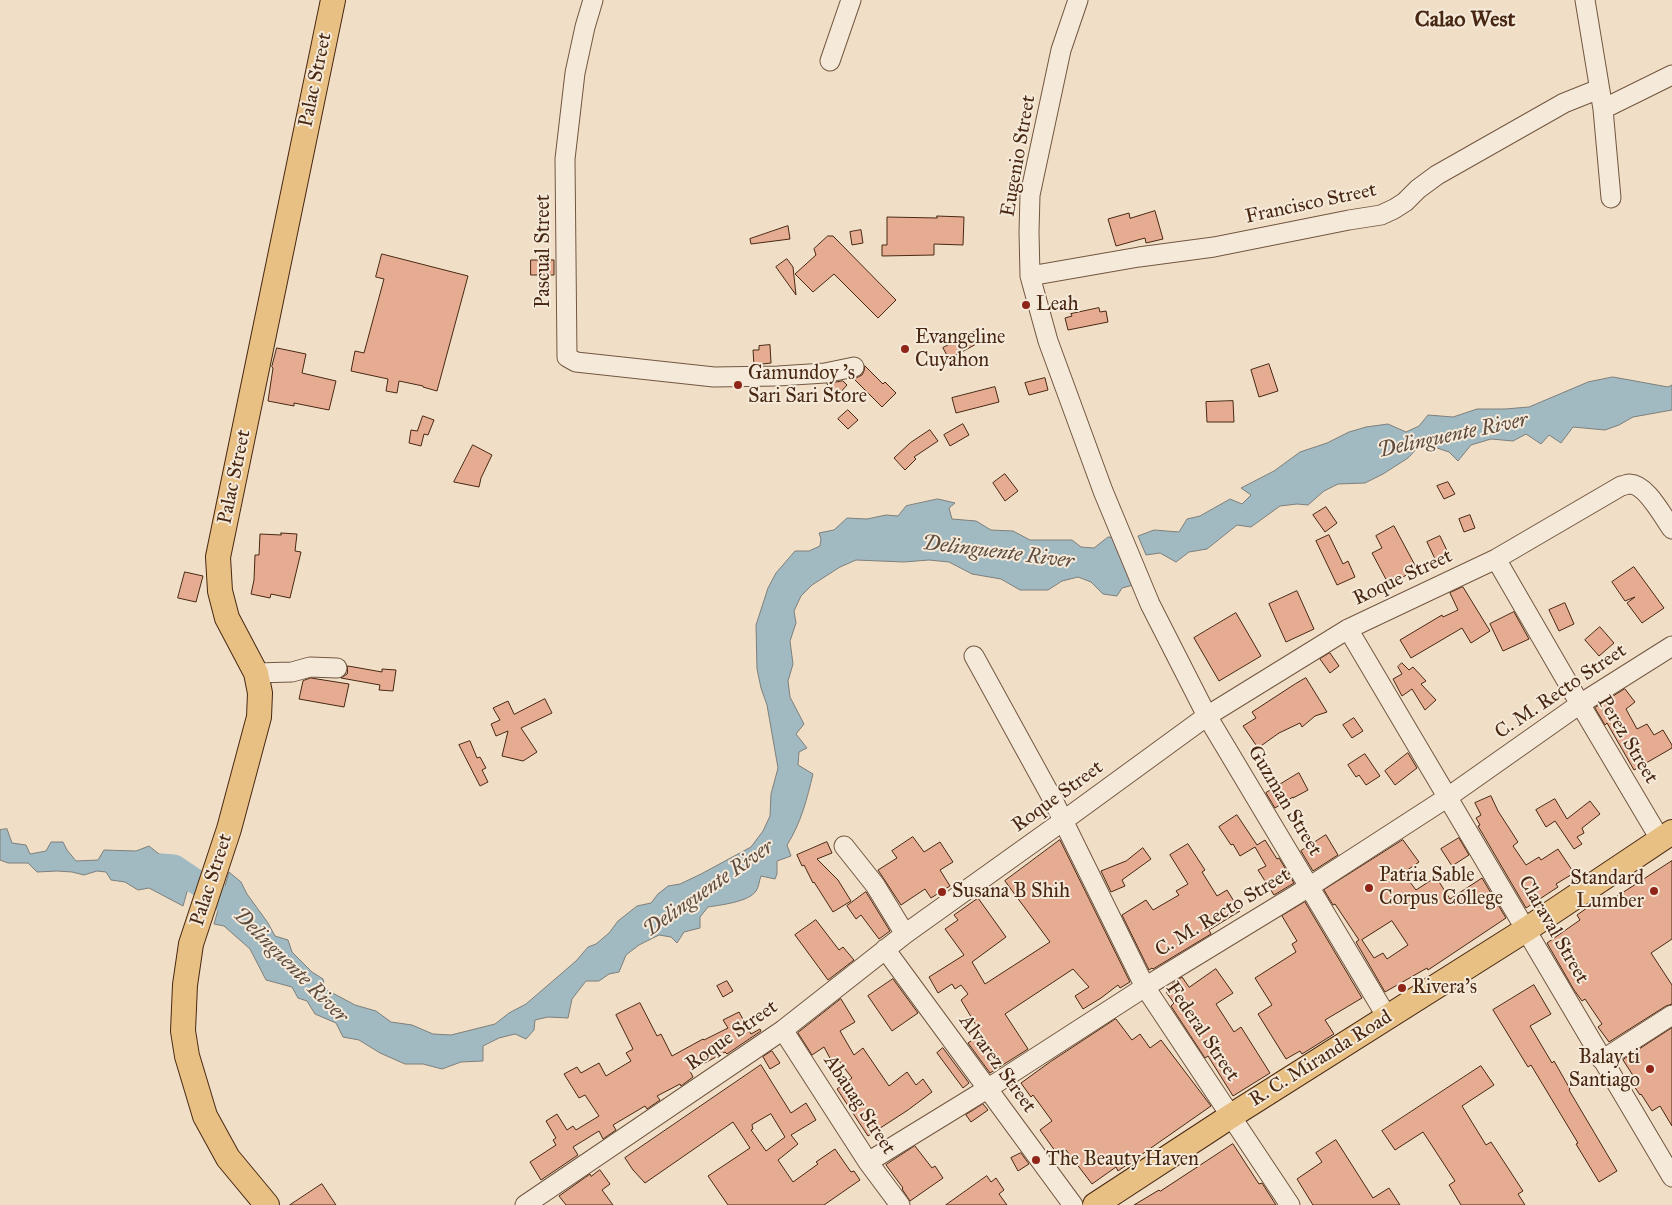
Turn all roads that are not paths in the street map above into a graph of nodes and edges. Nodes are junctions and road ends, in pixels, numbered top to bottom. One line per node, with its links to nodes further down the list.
1 (333, 0): 20 (main road, Palac Street)
2 (593, 0): 12 (street, Pascual Street)
3 (851, 0): 6 (street)
4 (1078, 0): 11 (street, Eugenio Street)
5 (1585, 0): 8 (street)
6 (830, 61)
7 (1672, 75): 9 (street)
8 (1599, 89): 9 (street); 11 (street, Francisco Street)
9 (1603, 110): 10 (street)
10 (1611, 198)
11 (1030, 276): 15 (street, Eugenio Street)
12 (854, 367)
13 (1672, 529): 14 (street, Roque Street)
14 (1496, 559): 16 (street, Roque Street); 21 (street, Perez Street)
15 (1150, 604): 22 (street, Guzman Street)
16 (1348, 629): 22 (street, Roque Street); 23 (street, Claraval Street)
17 (1672, 646): 21 (street, C. M. Recto Street)
18 (974, 656): 24 (street, Federal Street)
19 (337, 668): 20 (street)
20 (256, 673): 41 (main road, Palac Street)
21 (1580, 704): 23 (street, C. M. Recto Street); 25 (street, Perez Street)
22 (1207, 716): 24 (street, Roque Street); 27 (street, Guzman Street)
23 (1448, 796): 27 (street, C. M. Recto Street); 28 (street, Claraval Street)
24 (1063, 821): 29 (street, Roque Street); 31 (street, Federal Street)
25 (1666, 836): 28 (main road, R. C. Miranda Road)
26 (844, 846): 29 (street)
27 (1309, 887): 31 (street, C. M. Recto Street); 33 (street, Guzman Street)
28 (1527, 929): 33 (main road, R. C. Miranda Road); 35 (street, Claraval Street)
29 (905, 934): 30 (street, Roque Street)
30 (885, 949): 34 (street, Roque Street); 36 (street, Alvarez Street)
31 (1145, 987): 36 (street, C. M. Recto Street); 37 (street, Federal Street)
32 (1672, 1015): 35 (street)
33 (1387, 1017): 37 (main road, R. C. Miranda Road)
34 (783, 1030): 39 (street, Abauag Street); 42 (street, Roque Street)
35 (1602, 1060): 38 (street, Claraval Street)
36 (987, 1089): 39 (street, C. M. Recto Street); 44 (street, Alvarez Street)
37 (1231, 1116): 45 (main road, R. C. Miranda Road); 46 (street, Federal Street)
38 (1665, 1150): 40 (street, Claraval Street)
39 (868, 1162): 43 (street, Abauag Street)
40 (1672, 1177)
41 (267, 1205)
42 (525, 1205)
43 (900, 1205)
44 (1073, 1205)
45 (1095, 1205)
46 (1290, 1205)

